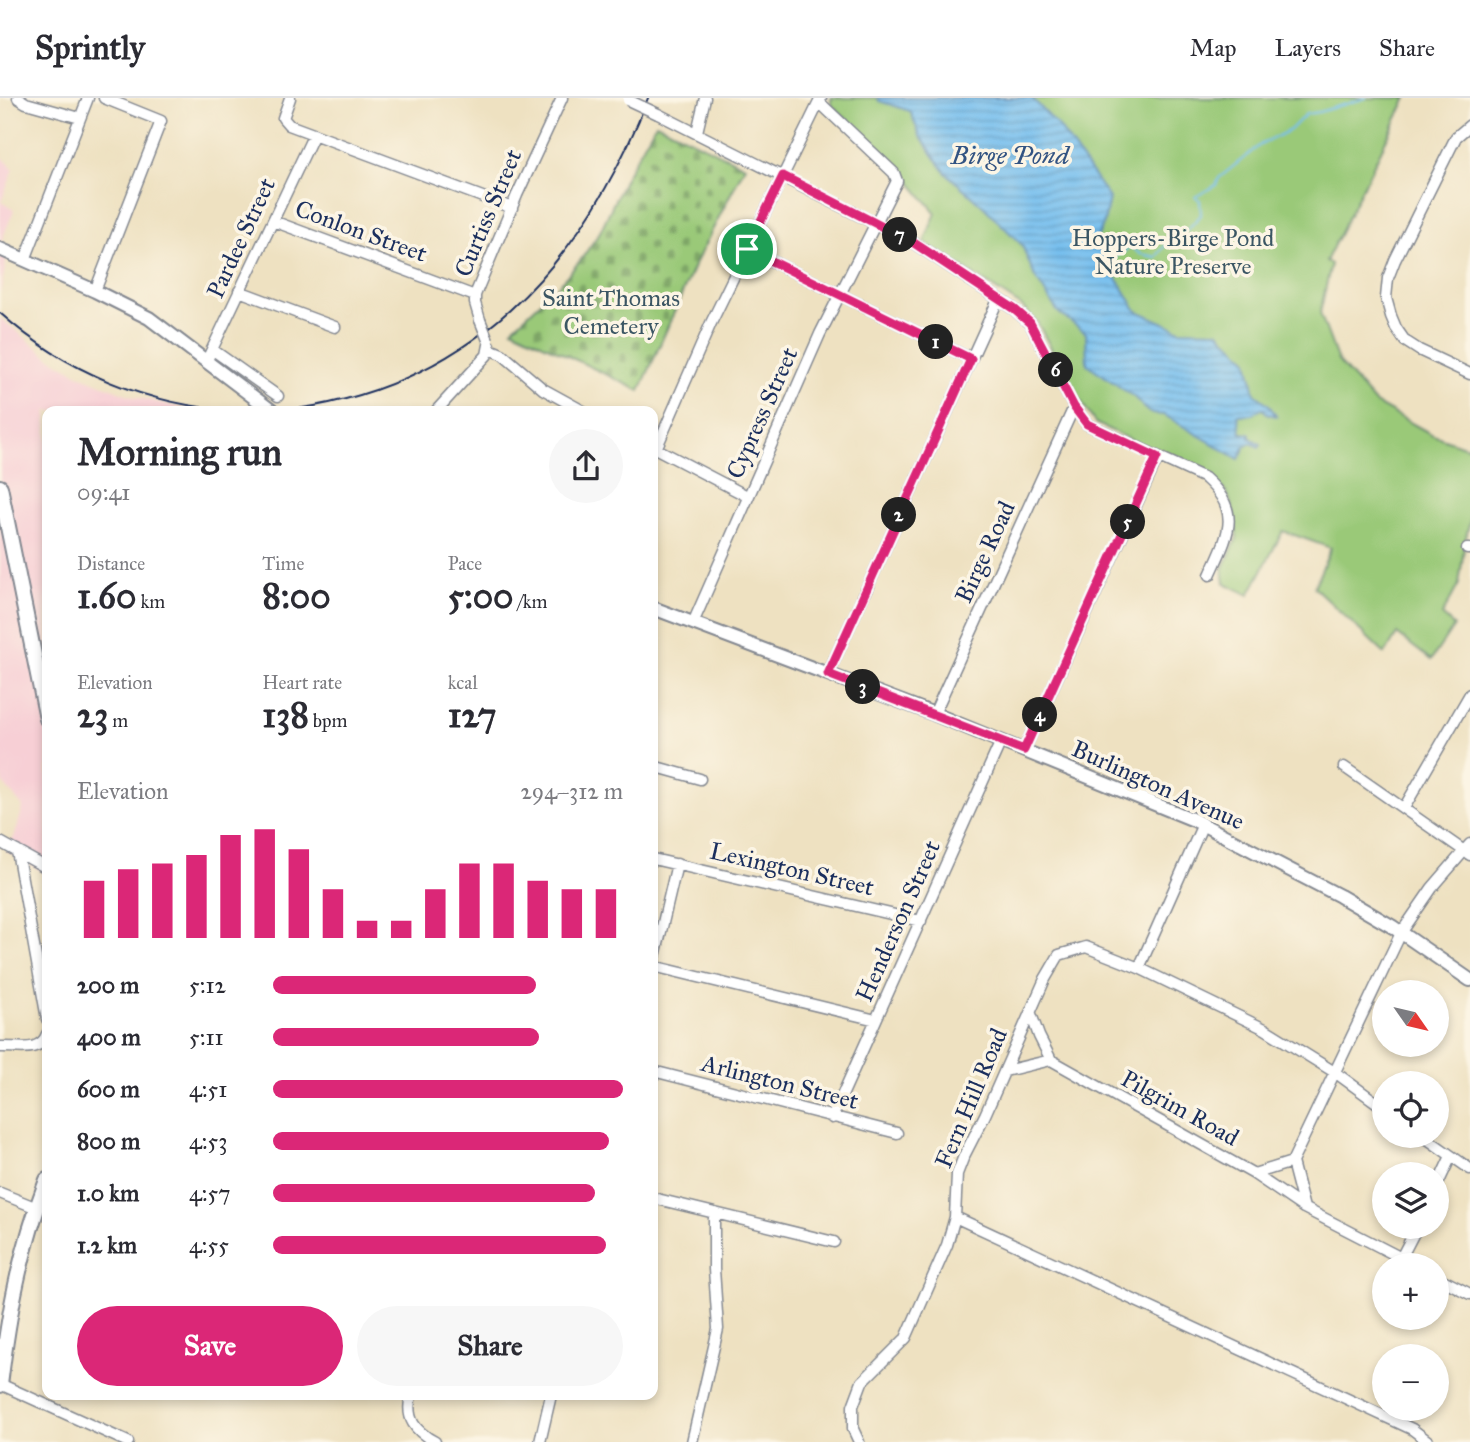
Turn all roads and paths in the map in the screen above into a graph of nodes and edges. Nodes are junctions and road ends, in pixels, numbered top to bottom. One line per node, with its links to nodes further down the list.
1 (18, 98): 9 (street)
2 (88, 98): 10 (street)
3 (104, 98): 21 (street)
4 (290, 98): 13 (street)
5 (562, 98): 15 (street, Curtiss Street)
6 (705, 98): 12 (street)
7 (626, 99): 12 (street, bridge)
8 (820, 100): 14 (street); 17 (street, Cypress Street)
9 (34, 101): 10 (street)
10 (80, 118): 20 (street)
11 (1470, 125): 30 (street)
12 (696, 132): 14 (street)
13 (314, 134): 15 (street); 16 (street, Pardee Street)
14 (783, 176): 17 (street); 19 (street)
15 (512, 208): 24 (street, Curtiss Street)
16 (273, 221): 22 (street, Pardee Street); 24 (street, Conlon Street)
17 (875, 223): 23 (street, Cypress Street); 25 (street)
18 (0, 248): 20 (main road)
19 (747, 249): 23 (street); 36 (street)
20 (25, 260): 21 (main road)
21 (95, 291): 28 (main road)
22 (239, 291): 26 (street); 28 (street, Pardee Street)
23 (839, 295): 29 (street); 40 (street, Cypress Street)
24 (475, 296): 27 (street, Curtiss Street, bridge)
25 (998, 300): 29 (street); 35 (street)
26 (335, 327)
27 (489, 344): 33 (street); 34 (street)
28 (210, 355): 31 (street); 32 (main road)
29 (971, 359): 45 (street)
30 (1470, 374)
31 (278, 396)
32 (266, 406)
33 (441, 406)
34 (574, 406)
35 (1074, 407): 38 (street); 48 (street, Birge Road)
36 (658, 439)
37 (658, 450): 40 (street)
38 (1157, 457): 42 (street); 50 (street)
39 (0, 487): 41 (highway)
40 (747, 496): 44 (street, Cypress Street)
41 (4, 536): 47 (highway)
42 (1210, 575)
43 (658, 610): 44 (main road, Burlington Avenue)
44 (693, 623): 45 (main road, Burlington Avenue)
45 (828, 674): 48 (main road, Burlington Avenue)
46 (1470, 694): 54 (street)
47 (42, 698)
48 (934, 714): 49 (main road, Burlington Avenue)
49 (1001, 741): 50 (main road, Burlington Avenue); 62 (street, Henderson Street)
50 (1024, 750): 55 (main road, Burlington Avenue)
51 (658, 767): 53 (street)
52 (1344, 767): 54 (street)
53 (700, 779)
54 (1404, 808): 57 (street)
55 (1203, 824): 63 (main road, Burlington Avenue); 66 (street)
56 (0, 842): 58 (street)
57 (1468, 850): 63 (street)
58 (17, 851): 61 (street); 68 (street)
59 (658, 860): 60 (street, Lexington Street)
60 (677, 864): 62 (street, Lexington Street); 64 (street)
61 (42, 865)
62 (921, 921): 70 (street, Henderson Street)
63 (1401, 933): 67 (main road, Burlington Avenue); 76 (street)
64 (658, 945)
65 (658, 967): 70 (street)
66 (1139, 968): 69 (street, Fern Hill Road); 76 (street, Fern Hill Road)
67 (1470, 980)
68 (42, 991)
69 (1031, 1014): 73 (street); 74 (street, Fern Hill Road)
70 (876, 1020): 78 (street, Henderson Street)
71 (42, 1043): 72 (street)
72 (0, 1047)
73 (1051, 1060): 74 (street); 85 (street, Pilgrim Road)
74 (1005, 1071): 92 (street, Fern Hill Road)
75 (658, 1073): 78 (street, Arlington Street)
76 (1336, 1073): 77 (street, Fern Hill Road); 82 (street)
77 (1372, 1099)
78 (832, 1118): 79 (street, Arlington Street)
79 (897, 1133)
80 (1440, 1148): 81 (street)
81 (1451, 1156): 83 (street); 84 (street)
82 (1292, 1162): 85 (street, Pilgrim Road); 90 (street)
83 (1448, 1162)
84 (1470, 1169)
85 (1254, 1174): 90 (street)
86 (0, 1193): 89 (street)
87 (42, 1194): 89 (highway)
88 (658, 1199): 91 (street)
89 (37, 1208): 97 (highway)
90 (1304, 1208): 94 (street)
91 (714, 1213): 93 (street); 103 (street)
92 (955, 1217): 104 (street, Fern Hill Road); 105 (street)
93 (834, 1242)
94 (1391, 1253)
95 (1449, 1283): 96 (street)
96 (1470, 1294)
97 (0, 1385): 100 (street)
98 (410, 1400): 101 (street)
99 (550, 1400): 102 (street)
100 (128, 1442)
101 (435, 1442)
102 (540, 1442)
103 (692, 1442)
104 (859, 1442)
105 (1429, 1442)

